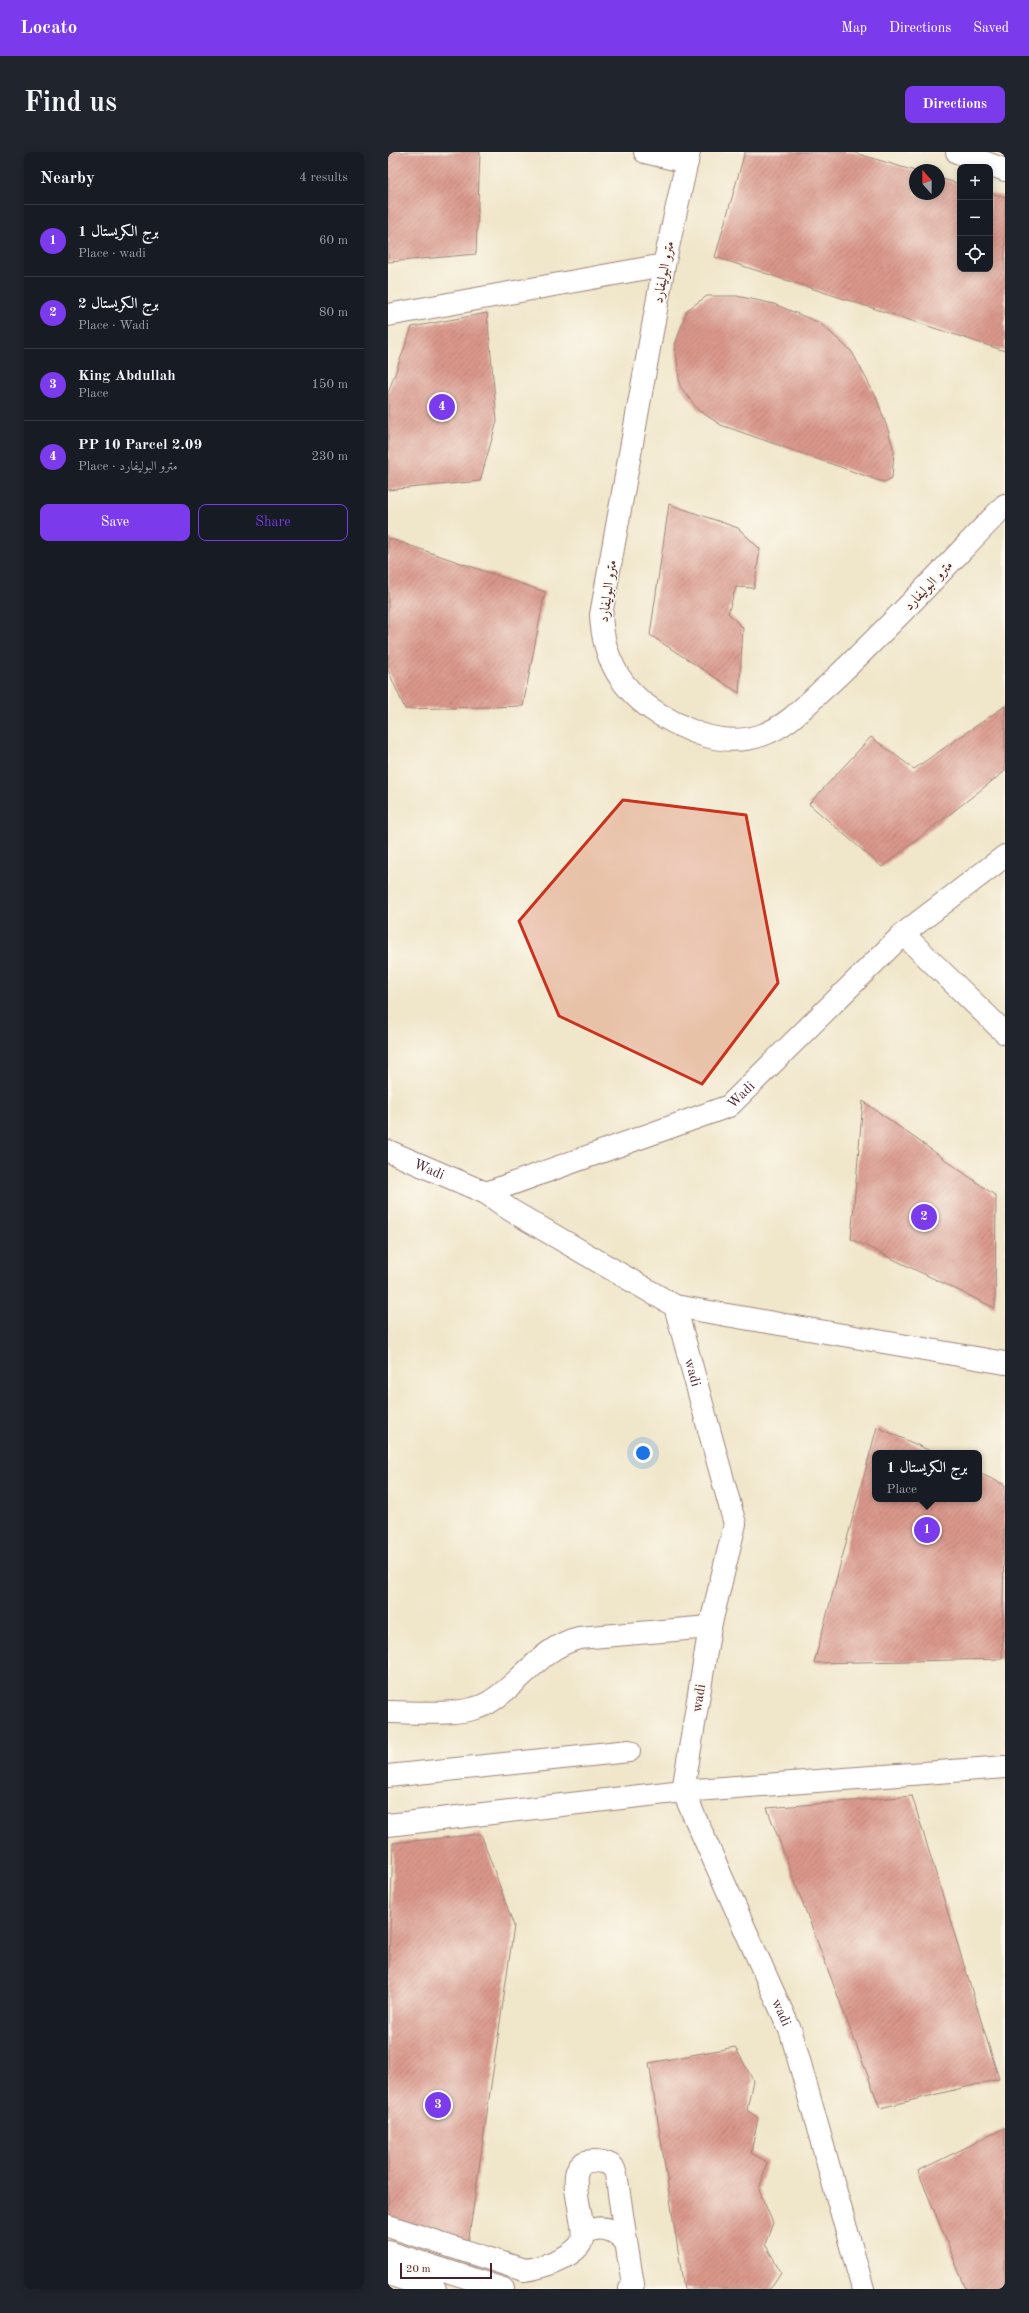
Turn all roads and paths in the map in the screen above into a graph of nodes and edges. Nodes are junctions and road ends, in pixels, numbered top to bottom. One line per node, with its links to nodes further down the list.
1 (646, 152): 3 (street)
2 (957, 152): 4 (street)
3 (688, 157): 5 (street, مترو البوليفارد)
4 (1005, 170)
5 (664, 265): 6 (street); 7 (street, مترو البوليفارد)
6 (398, 313)
7 (1005, 505)
8 (1005, 856): 9 (street, Wadi)
9 (902, 934): 10 (street); 12 (street, Wadi)
10 (1005, 1033)
11 (388, 1152): 12 (street, Wadi)
12 (486, 1193): 13 (street)
13 (675, 1306): 14 (street); 15 (street, wadi)
14 (1005, 1363)
15 (710, 1627): 16 (street); 20 (street, wadi)
16 (388, 1712)
17 (629, 1751): 19 (street)
18 (1005, 1767): 20 (street)
19 (388, 1776)
20 (683, 1791): 21 (street); 30 (street, wadi)
21 (388, 1825)
22 (388, 2226): 23 (street)
23 (584, 2233): 24 (street); 24 (street)
24 (626, 2242): 29 (street)
25 (388, 2252): 28 (street)
26 (388, 2274): 27 (street)
27 (435, 2289)
28 (503, 2289)
29 (630, 2289)
30 (863, 2289)

